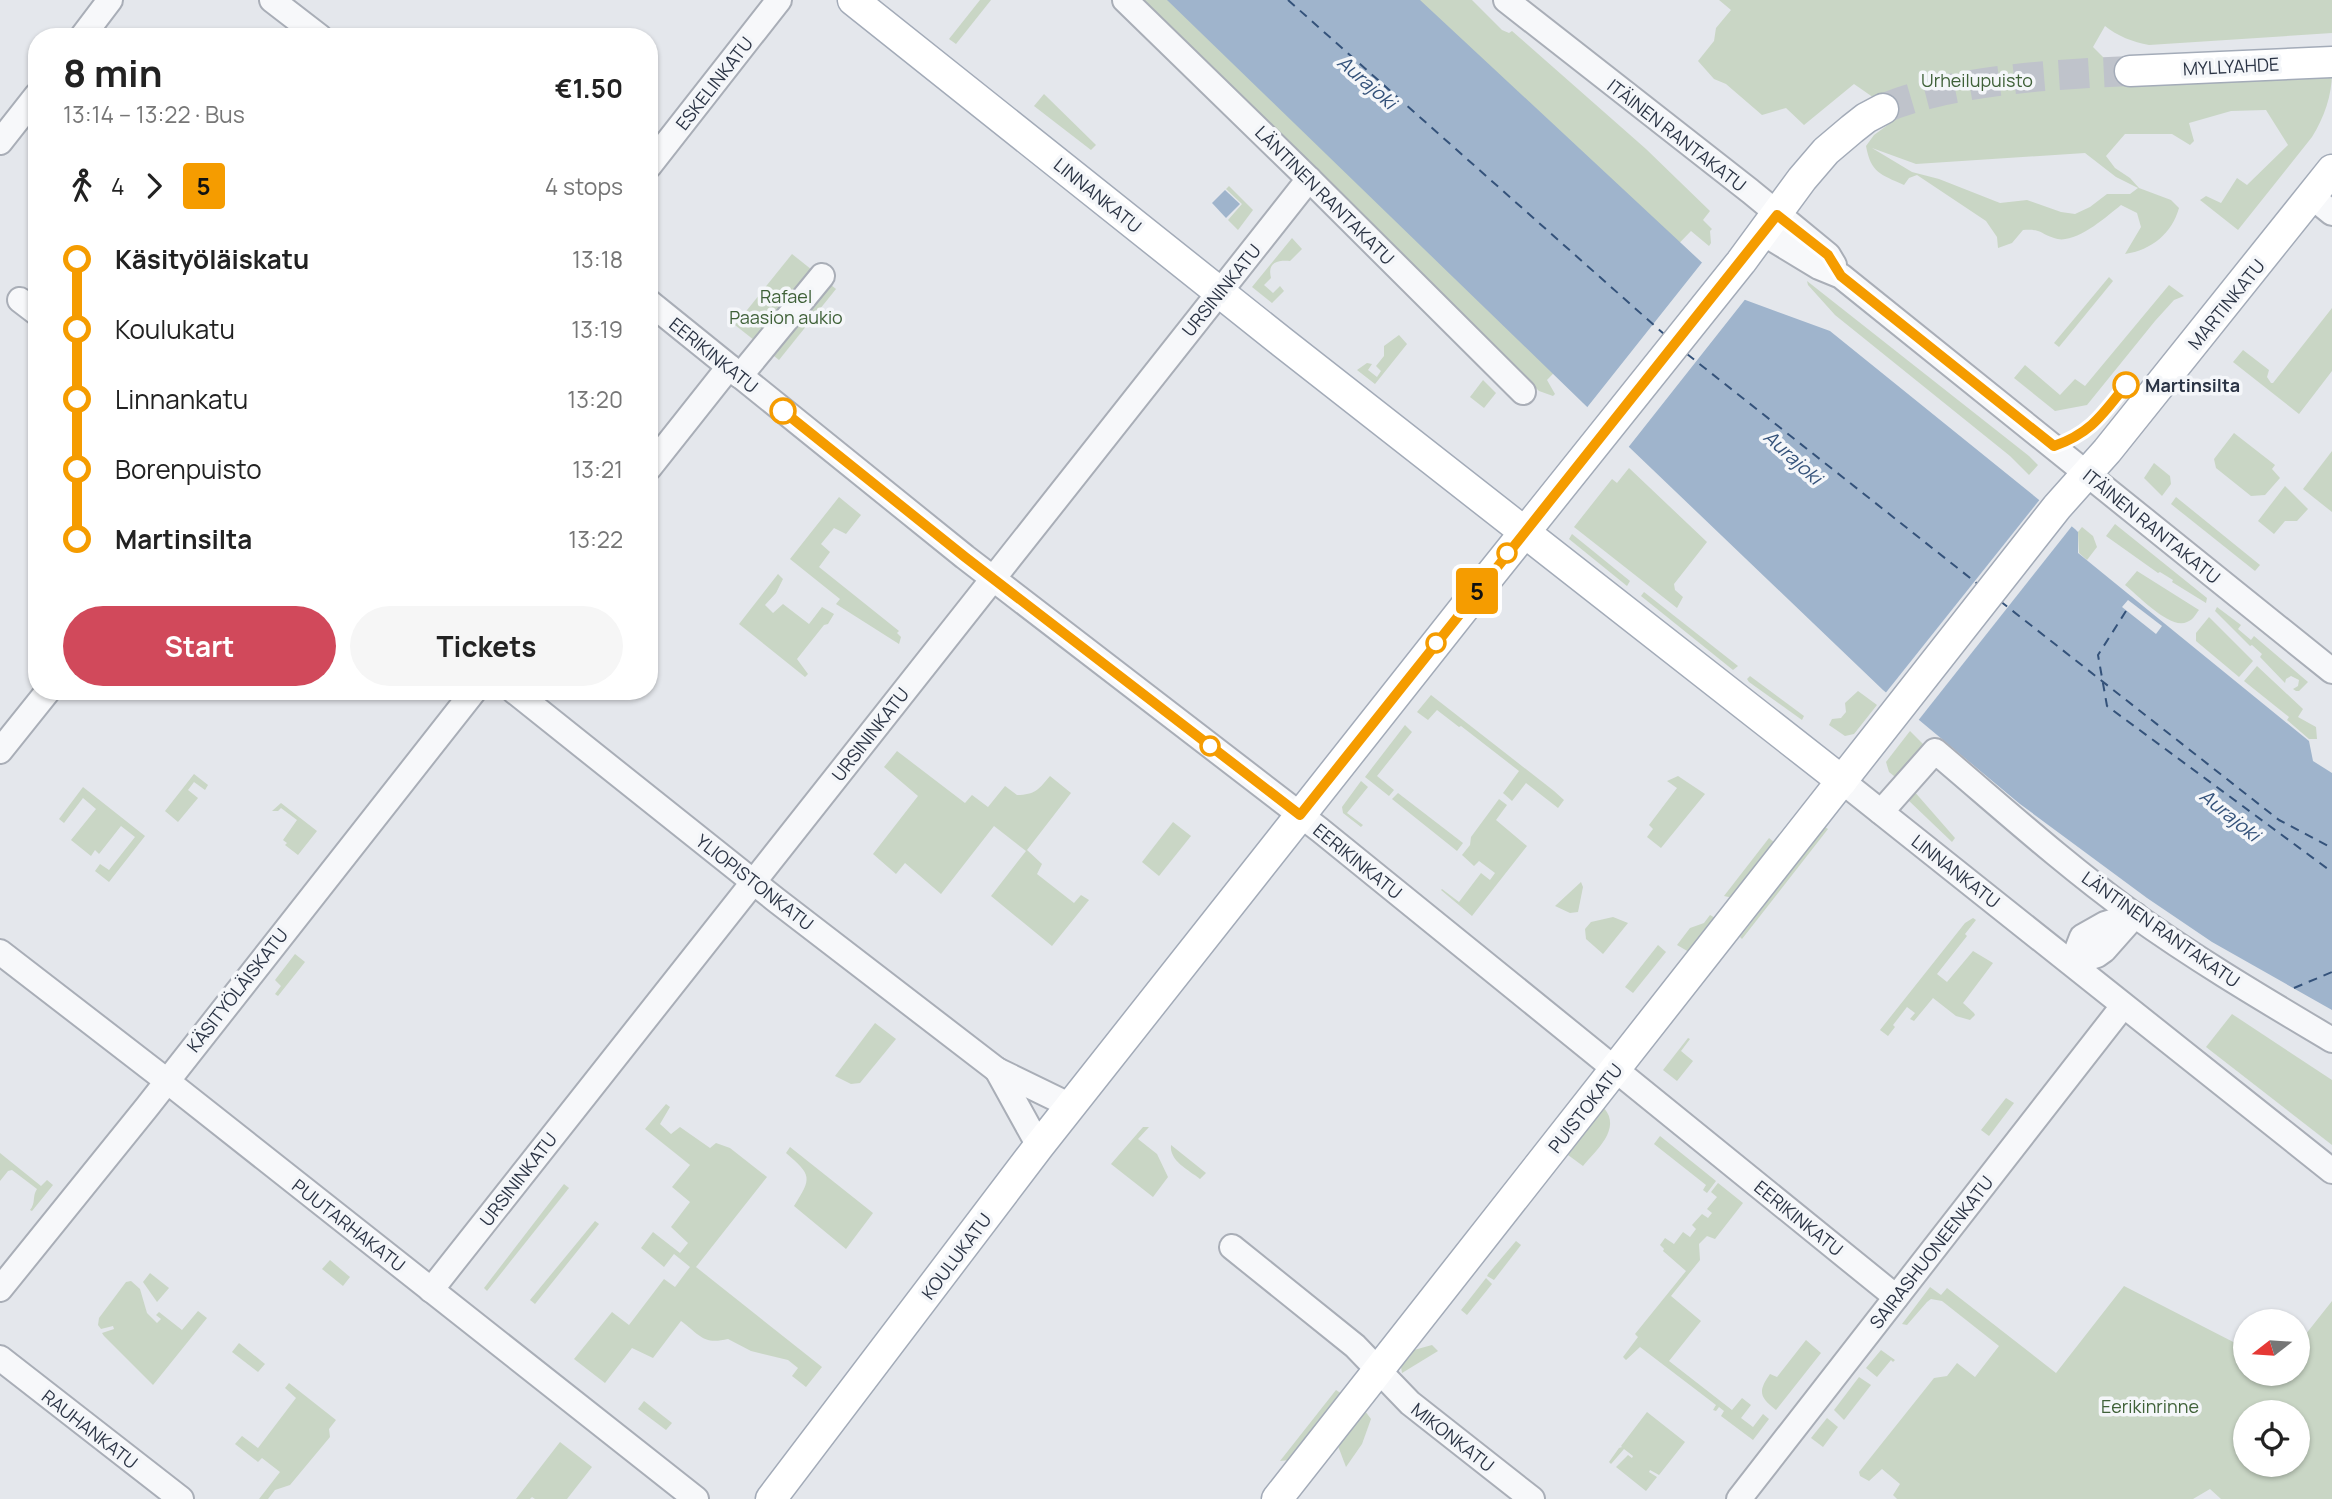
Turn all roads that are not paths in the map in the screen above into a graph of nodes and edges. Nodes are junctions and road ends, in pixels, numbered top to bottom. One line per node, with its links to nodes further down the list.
1 (110, 0): 7 (street)
2 (272, 0): 8 (street)
3 (779, 0): 14 (street, ESKELINKATU)
4 (853, 0): 20 (main road, LINNANKATU)
5 (1125, 0): 16 (street, LÄNTINEN RANTAKATU)
6 (1506, 0): 18 (street, ITÄINEN RANTAKATU)
7 (89, 28)
8 (308, 28)
9 (2332, 62): 10 (main road, MYLLYAHDE)
10 (2130, 71)
11 (28, 106): 13 (street)
12 (1883, 109): 18 (main road)
13 (0, 142)
14 (658, 155)
15 (2332, 170): 17 (main road, MARTINKATU)
16 (1309, 179): 20 (street, URSININKATU); 23 (street, LÄNTINEN RANTAKATU)
17 (2322, 205): 25 (main road, MARTINKATU)
18 (1770, 224): 25 (street, ITÄINEN RANTAKATU); 26 (main road, KOULUKATU)
19 (822, 276): 22 (street)
20 (1219, 292): 26 (main road, LINNANKATU); 27 (street, URSININKATU)
21 (658, 309): 22 (street, EERIKINKATU)
22 (734, 372): 24 (street); 27 (street, EERIKINKATU)
23 (1522, 392)
24 (658, 458)
25 (2087, 473): 28 (street, ITÄINEN RANTAKATU); 32 (main road, MARTINKATU)
26 (1524, 533): 34 (main road, LINNANKATU); 36 (main road, KOULUKATU)
27 (993, 578): 36 (street, EERIKINKATU); 37 (street, URSININKATU)
28 (2332, 671)
29 (41, 700): 33 (street)
30 (467, 700): 45 (street, KÄSITYÖLÄISKATU)
31 (525, 700): 37 (street, YLIOPISTONKATU)
32 (1892, 717): 34 (main road, PUISTOKATU)
33 (0, 751)
34 (1842, 781): 35 (street, LINNANKATU); 43 (main road, PUISTOKATU)
35 (1881, 812): 38 (street, LÄNTINEN RANTAKATU); 40 (street, LINNANKATU)
36 (1300, 815): 43 (street, EERIKINKATU); 46 (main road, KOULUKATU)
37 (754, 881): 44 (street, YLIOPISTONKATU); 51 (street, URSININKATU)
38 (2135, 915): 40 (street); 42 (street, LÄNTINEN RANTAKATU)
39 (0, 952): 45 (street, PUUTARHAKATU)
40 (2072, 963): 41 (street, LINNANKATU)
41 (2123, 1006): 48 (street, LINNANKATU); 52 (street, SAIRASHUONEENKATU)
42 (2332, 1040)
43 (1615, 1069): 52 (street, EERIKINKATU); 54 (main road, PUISTOKATU)
44 (997, 1070): 46 (street, YLIOPISTONKATU); 47 (street, YLIOPISTONKATU)
45 (167, 1081): 50 (street, KÄSITYÖLÄISKATU); 51 (street, PUUTARHAKATU)
46 (1071, 1105): 47 (main road, KOULUKATU)
47 (1039, 1146): 57 (main road, KOULUKATU)
48 (2332, 1171)
49 (1232, 1247): 54 (street, MIKONKATU)
50 (0, 1289)
51 (431, 1290): 56 (street, PUUTARHAKATU)
52 (1896, 1297): 60 (street, SAIRASHUONEENKATU)
53 (0, 1359): 55 (street, RAUHANKATU)
54 (1378, 1370): 58 (main road, PUISTOKATU); 59 (street, MIKONKATU)
55 (181, 1499)
56 (696, 1499)
57 (771, 1499)
58 (1277, 1499)
59 (1532, 1499)
60 (1739, 1499)

